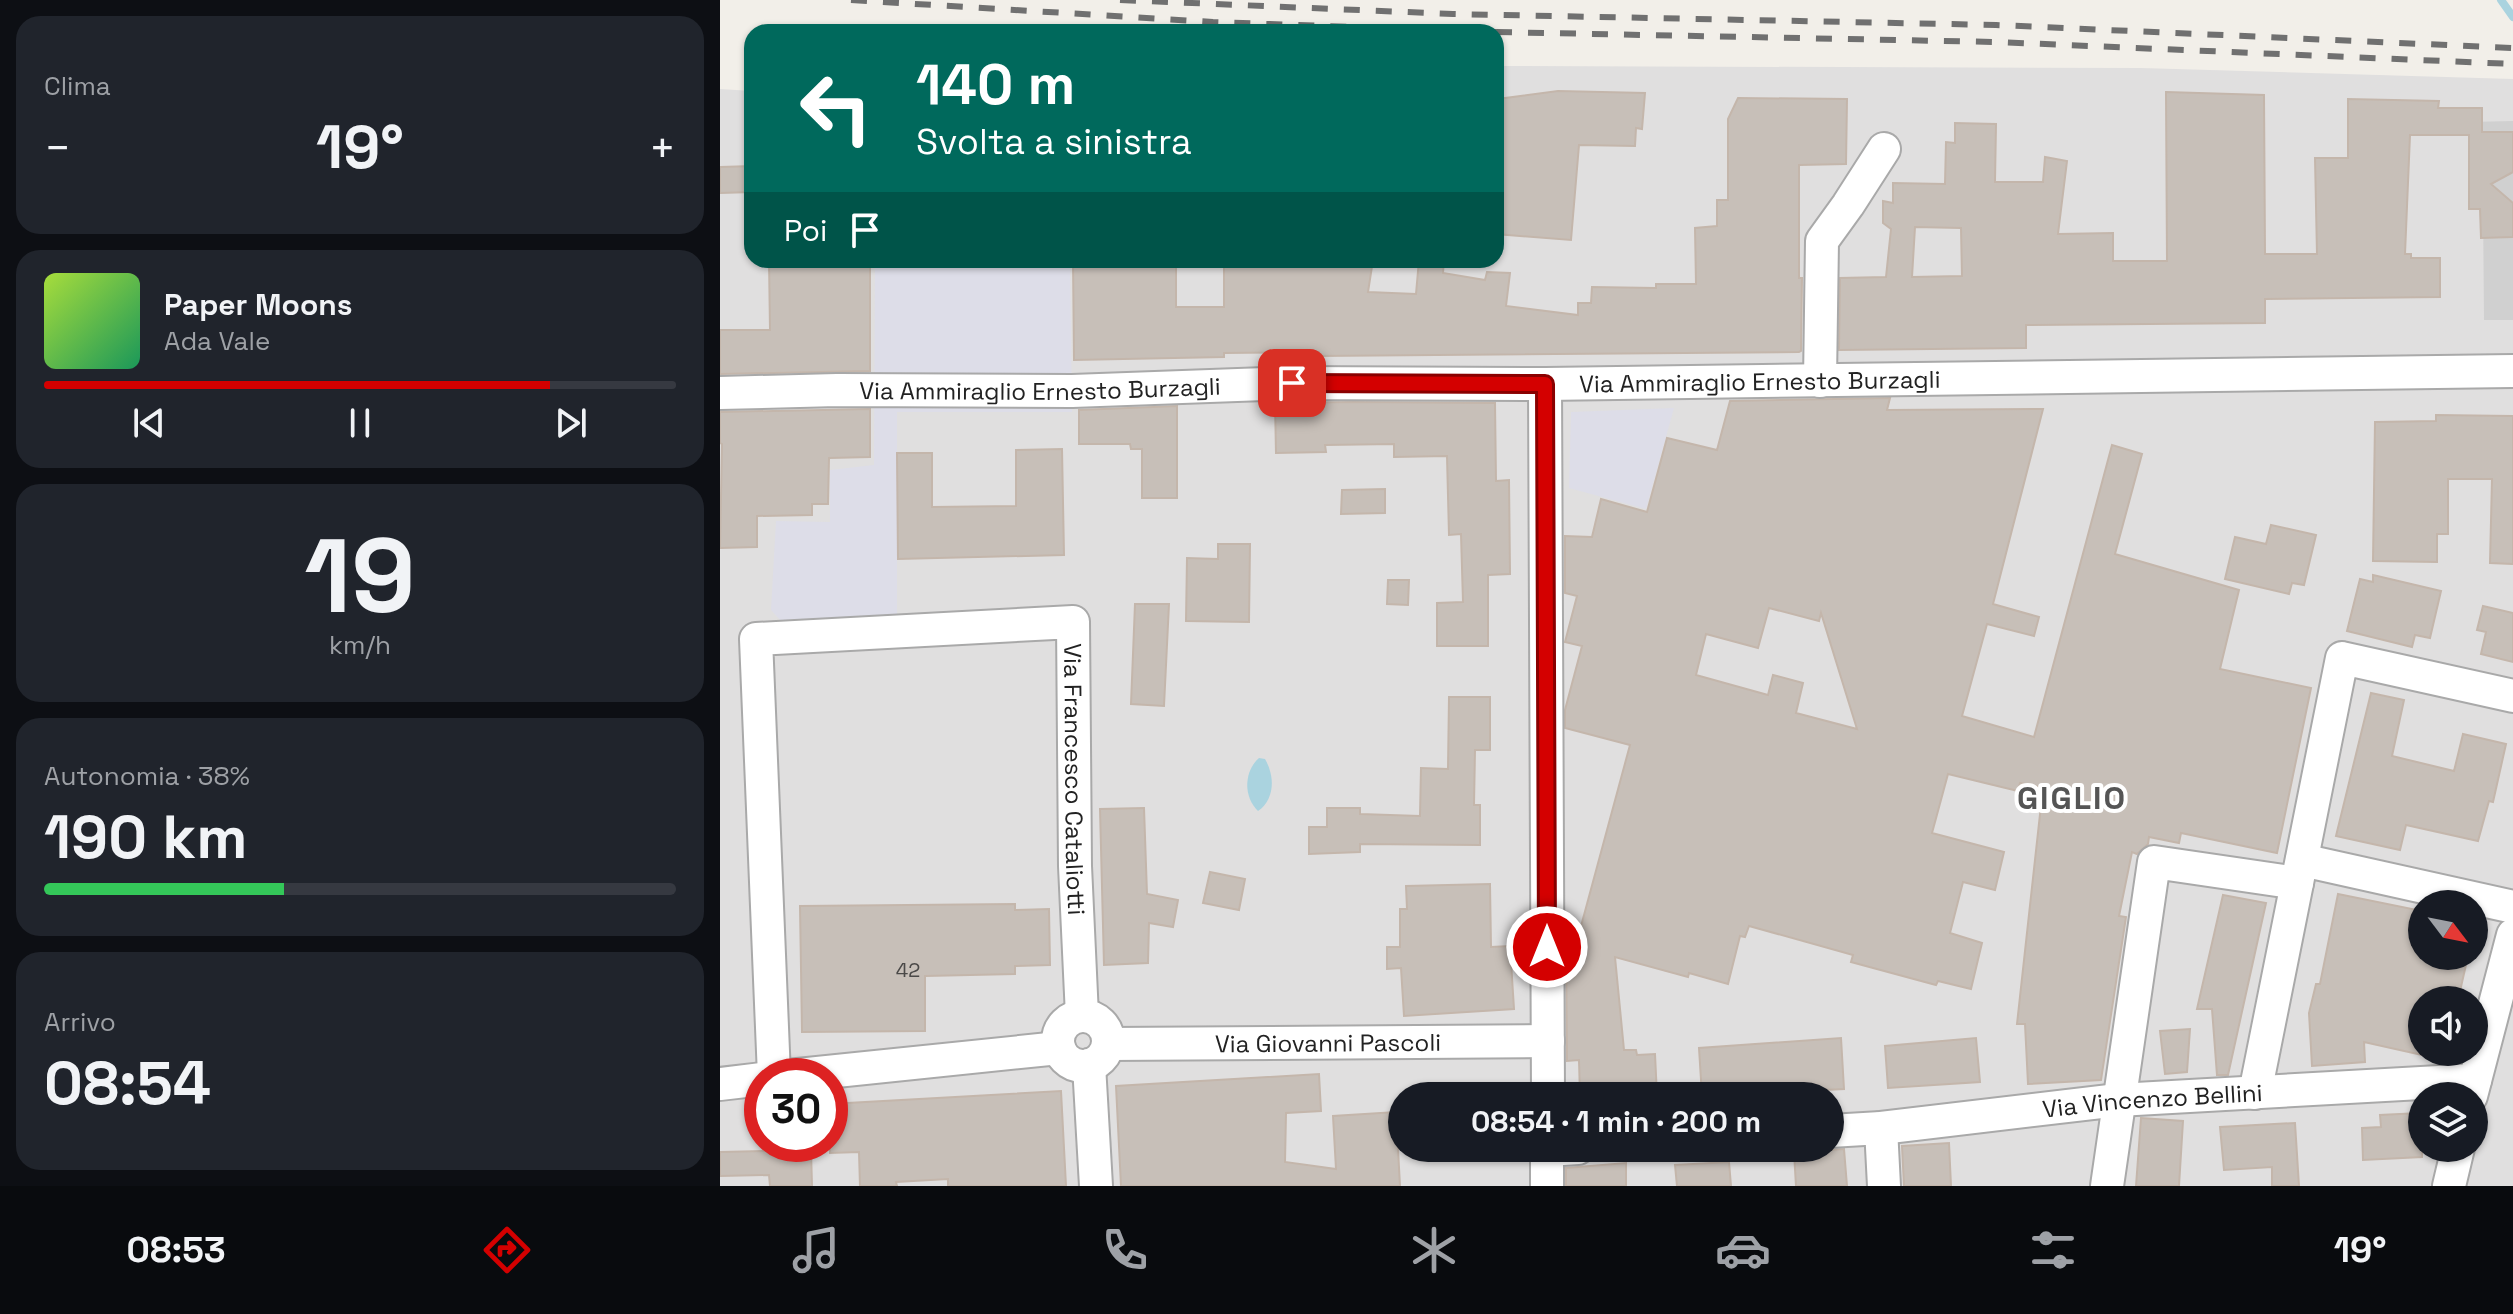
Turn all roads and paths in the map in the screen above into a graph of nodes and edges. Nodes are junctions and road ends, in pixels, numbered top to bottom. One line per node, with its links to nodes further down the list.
1 (1884, 149): 3 (street)
2 (2513, 371): 3 (street, Via Ammiraglio Ernesto Burzagli)
3 (1820, 381): 4 (street, Via Ammiraglio Ernesto Burzagli)
4 (1545, 384): 5 (street, Via Ammiraglio Ernesto Burzagli); 12 (street)
5 (720, 393)
6 (2513, 696): 7 (street)
7 (2299, 871): 8 (street); 22 (street); 23 (street)
8 (2513, 907)
9 (2513, 935): 10 (street)
10 (2509, 972): 19 (street)
11 (1082, 1016): 13 (street); 14 (street); 15 (street, Via Francesco Cataliotti)
12 (1548, 1041): 14 (street, Via Giovanni Pascoli); 18 (street)
13 (1059, 1048): 14 (street, Via Giovanni Pascoli); 16 (street)
14 (1098, 1054): 28 (street)
15 (773, 1058)
16 (848, 1070)
17 (744, 1081): 20 (street)
18 (1548, 1082)
19 (2475, 1082)
20 (720, 1084)
21 (2408, 1089): 22 (street, Via Vincenzo Bellini)
22 (2255, 1093): 23 (street, Via Vincenzo Bellini)
23 (2118, 1100): 24 (street, Via Vincenzo Bellini); 31 (street)
24 (1881, 1128): 25 (street, Via Vincenzo Bellini); 30 (street)
25 (1844, 1130)
26 (1554, 1162): 29 (street)
27 (2455, 1162): 32 (street)
28 (1096, 1186)
29 (1547, 1186)
30 (1884, 1186)
31 (2107, 1186)
32 (2449, 1186)

